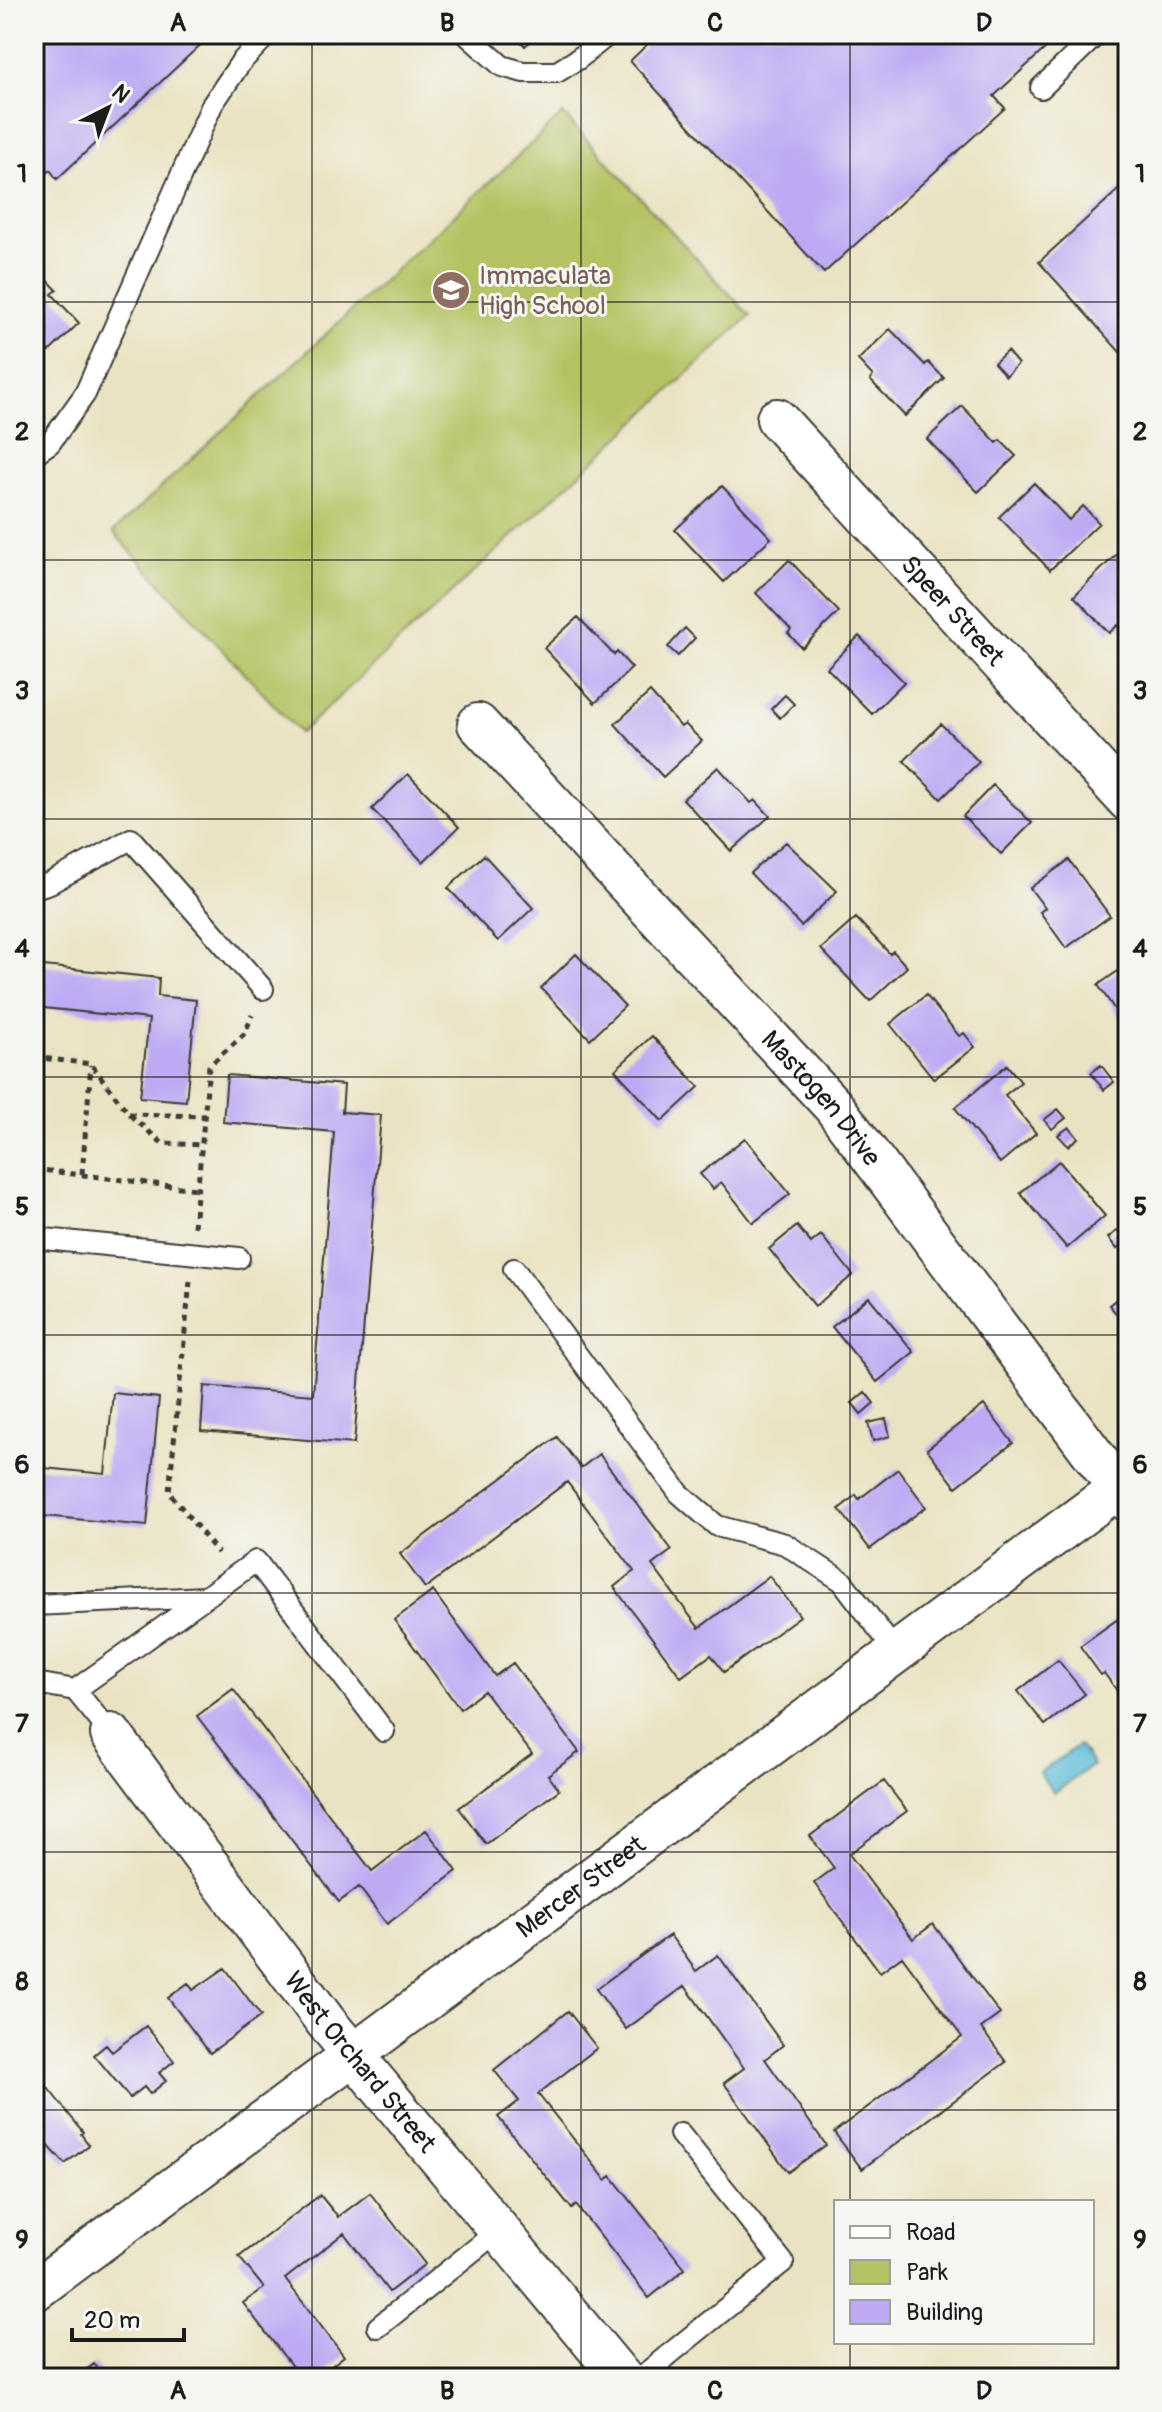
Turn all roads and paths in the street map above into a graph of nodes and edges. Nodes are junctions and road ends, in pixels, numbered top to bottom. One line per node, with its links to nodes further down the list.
1 (268, 34): 7 (lane)
2 (466, 34): 3 (lane)
3 (609, 34)
4 (1097, 34): 5 (lane)
5 (1041, 88)
6 (777, 419): 9 (street, Speer Street)
7 (34, 454)
8 (478, 724): 23 (street, Mastogen Drive)
9 (1128, 801)
10 (34, 888): 11 (lane)
11 (263, 989)
12 (34, 1057): 13 (path)
13 (91, 1064): 14 (path); 18 (path)
14 (129, 1114): 15 (path); 16 (path)
15 (204, 1116)
16 (201, 1145)
17 (34, 1169): 18 (path)
18 (82, 1174): 19 (path)
19 (196, 1189)
20 (34, 1238): 21 (lane)
21 (239, 1258)
22 (514, 1269): 26 (lane)
23 (1125, 1490): 26 (street, Mercer Street)
24 (206, 1597): 25 (lane); 28 (lane); 29 (lane)
25 (34, 1605)
26 (896, 1652): 31 (street, Mercer Street)
27 (34, 1679): 28 (lane)
28 (75, 1690): 30 (lane)
29 (384, 1731)
30 (111, 1734): 31 (street, West Orchard Street)
31 (353, 2055): 33 (street, West Orchard Street); 34 (street, Mercer Street)
32 (680, 2134): 37 (lane)
33 (499, 2230): 35 (lane); 36 (street, West Orchard Street)
34 (34, 2291)
35 (378, 2327)
36 (622, 2378)
37 (640, 2378)

